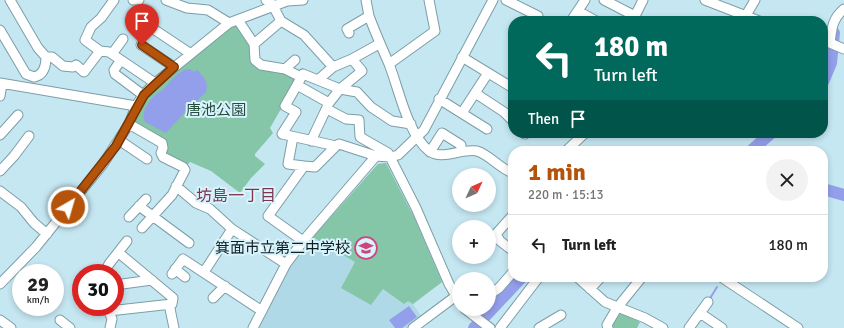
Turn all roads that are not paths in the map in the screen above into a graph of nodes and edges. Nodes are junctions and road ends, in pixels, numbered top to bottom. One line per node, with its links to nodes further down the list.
1 (10, 0): 39 (street)
2 (114, 0): 36 (street)
3 (133, 0): 4 (street)
4 (139, 0)
5 (166, 0): 26 (street)
6 (266, 0): 17 (street)
7 (303, 0): 17 (street)
8 (366, 0): 20 (street)
9 (429, 0): 44 (street)
10 (493, 0): 40 (street)
11 (506, 0): 21 (street)
12 (585, 0): 19 (street)
13 (604, 0): 14 (street)
14 (643, 0)
15 (706, 0): 24 (street)
16 (755, 0): 25 (street)
17 (274, 8): 26 (street); 27 (street)
18 (844, 9): 34 (street)
19 (578, 11): 22 (street); 23 (street)
20 (369, 16): 30 (street); 33 (street)
21 (538, 16)
22 (574, 16)
23 (587, 16)
24 (743, 16)
25 (746, 16)
26 (234, 21): 32 (street); 38 (street)
27 (281, 21): 32 (street); 46 (street)
28 (149, 26): 38 (street)
29 (0, 30): 39 (street)
30 (349, 33)
31 (123, 39): 37 (street)
32 (254, 44): 47 (street)
33 (380, 44): 41 (street); 44 (street)
34 (833, 44)
35 (142, 45): 45 (street)
36 (100, 51): 37 (street); 39 (street)
37 (112, 54): 42 (street)
38 (191, 54): 45 (street)
39 (46, 57)
40 (462, 57): 48 (street); 58 (street)
41 (352, 59): 46 (street); 54 (street)
42 (121, 60): 52 (street); 56 (street)
43 (295, 60): 47 (street)
44 (389, 64): 65 (street)
45 (174, 67): 52 (street)
46 (333, 67): 49 (street)
47 (285, 69): 50 (street)
48 (488, 73): 53 (street); 55 (street)
49 (318, 80): 50 (street); 54 (street)
50 (299, 81): 60 (street); 69 (street)
51 (1, 83): 57 (street); 59 (street)
52 (155, 83): 56 (street)
53 (508, 85)
54 (340, 89): 60 (street); 65 (street)
55 (475, 93): 61 (street); 63 (street)
56 (144, 95): 59 (street)
57 (0, 96)
58 (439, 99): 61 (street); 70 (street)
59 (136, 106): 64 (street)
60 (328, 106): 73 (street); 79 (street)
61 (462, 113): 66 (street)
62 (18, 115): 67 (street)
63 (508, 116)
64 (129, 124): 72 (street); 84 (street)
65 (411, 124): 70 (street)
66 (487, 129)
67 (0, 135)
68 (29, 136): 82 (street)
69 (293, 137): 73 (street); 81 (street)
70 (418, 137): 77 (street); 79 (street)
71 (578, 138): 75 (street)
72 (119, 140): 80 (street); 93 (street)
73 (311, 141): 74 (street)
74 (336, 146): 78 (street); 81 (street)
75 (571, 146)
76 (461, 151): 77 (street); 77 (street); 83 (street)
77 (430, 152)
78 (376, 156): 79 (street); 94 (street)
79 (390, 157): 113 (street)
80 (147, 159)
81 (304, 166): 94 (street)
82 (0, 171)
83 (508, 172)
84 (176, 186): 88 (street); 92 (street)
85 (0, 191): 93 (street)
86 (146, 199): 87 (street)
87 (139, 206): 88 (street); 89 (street)
88 (153, 217): 91 (street); 96 (street)
89 (129, 218)
90 (508, 221): 97 (street)
91 (142, 228)
92 (232, 229): 100 (street); 101 (street)
93 (47, 234): 110 (street)
94 (303, 241): 100 (street)
95 (127, 242): 98 (street)
96 (189, 243)
97 (508, 247)
98 (119, 253): 99 (street); 104 (street)
99 (109, 264)
100 (286, 264): 122 (street)
101 (204, 272): 102 (street); 112 (street)
102 (185, 277)
103 (508, 278): 115 (street)
104 (152, 280): 111 (street); 119 (street)
105 (535, 282): 136 (street)
106 (582, 282): 114 (street)
107 (596, 282): 114 (street)
108 (638, 282): 121 (street)
109 (729, 282): 142 (street)
110 (0, 284)
111 (124, 284)
112 (225, 286): 116 (street); 122 (street)
113 (452, 288)
114 (590, 289): 121 (street)
115 (496, 290)
116 (213, 298)
117 (452, 302): 135 (street)
118 (708, 302): 123 (street)
119 (169, 304): 120 (street); 133 (street)
120 (124, 308)
121 (617, 308): 138 (street); 139 (street)
122 (262, 311): 134 (street)
123 (700, 313): 140 (street); 141 (street)
124 (561, 315): 137 (street)
125 (111, 316): 132 (street)
126 (474, 316): 129 (street)
127 (0, 320): 130 (street)
128 (60, 320): 131 (street)
129 (483, 323)
130 (11, 328)
131 (70, 328)
132 (110, 328)
133 (174, 328)
134 (253, 328)
135 (413, 328)
136 (500, 328)
137 (538, 328)
138 (608, 328)
139 (663, 328)
140 (689, 328)
141 (722, 328)
142 (798, 328)

